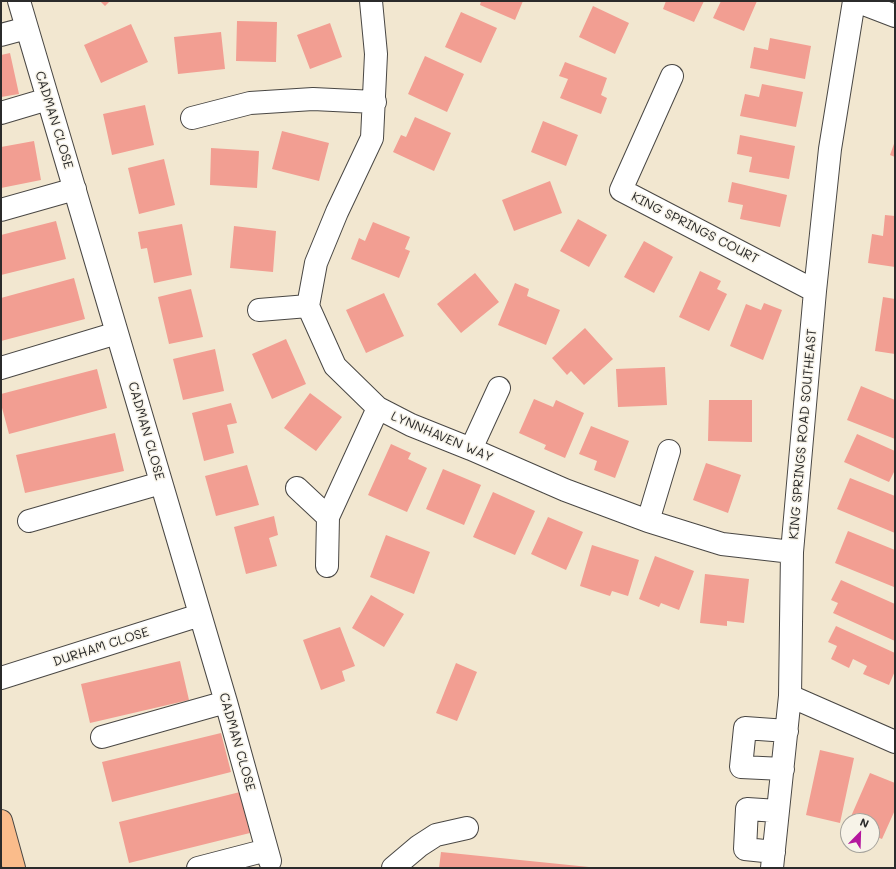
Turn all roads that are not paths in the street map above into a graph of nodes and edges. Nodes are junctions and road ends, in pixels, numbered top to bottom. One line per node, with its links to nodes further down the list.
1 (19, 1): 5 (street, CADMAN CLOSE)
2 (371, 1): 9 (street)
3 (855, 1): 4 (street); 14 (street, KING SPRINGS ROAD SOUTHEAST)
4 (895, 16)
5 (27, 28): 6 (street); 8 (street, CADMAN CLOSE)
6 (1, 35)
7 (672, 76): 14 (street, KING SPRINGS COURT)
8 (48, 99): 10 (street); 12 (street, CADMAN CLOSE)
9 (374, 102): 11 (street); 15 (street)
10 (1, 114)
11 (192, 118)
12 (74, 189): 13 (street); 17 (street, CADMAN CLOSE)
13 (1, 210)
14 (815, 291): 28 (street, KING SPRINGS ROAD SOUTHEAST)
15 (308, 306): 16 (street); 20 (street, LYNNHAVEN WAY)
16 (259, 310)
17 (117, 334): 18 (street); 23 (street, CADMAN CLOSE)
18 (1, 368)
19 (499, 388): 21 (street)
20 (378, 408): 21 (street, LYNNHAVEN WAY); 25 (street)
21 (471, 449): 27 (street, LYNNHAVEN WAY)
22 (669, 451): 27 (street)
23 (161, 483): 26 (street); 30 (street, CADMAN CLOSE)
24 (296, 488): 25 (street)
25 (328, 517): 29 (street)
26 (29, 521)
27 (648, 521): 28 (street, LYNNHAVEN WAY)
28 (792, 552): 32 (street, KING SPRINGS ROAD SOUTHEAST)
29 (327, 566)
30 (200, 614): 31 (street, DURHAM CLOSE); 33 (street, CADMAN CLOSE)
31 (1, 678)
32 (790, 696): 34 (street, KING SPRINGS ROAD SOUTHEAST); 36 (street)
33 (226, 702): 35 (street); 43 (street, CADMAN CLOSE)
34 (786, 731): 37 (street, KING SPRINGS ROAD SOUTHEAST); 37 (street)
35 (102, 737)
36 (895, 742)
37 (783, 769): 38 (street, KING SPRINGS ROAD SOUTHEAST)
38 (778, 811): 41 (street, KING SPRINGS ROAD SOUTHEAST); 41 (street)
39 (1, 821): 42 (main road)
40 (467, 828): 44 (street)
41 (773, 860)
42 (14, 868)
43 (198, 868)
44 (393, 868)

